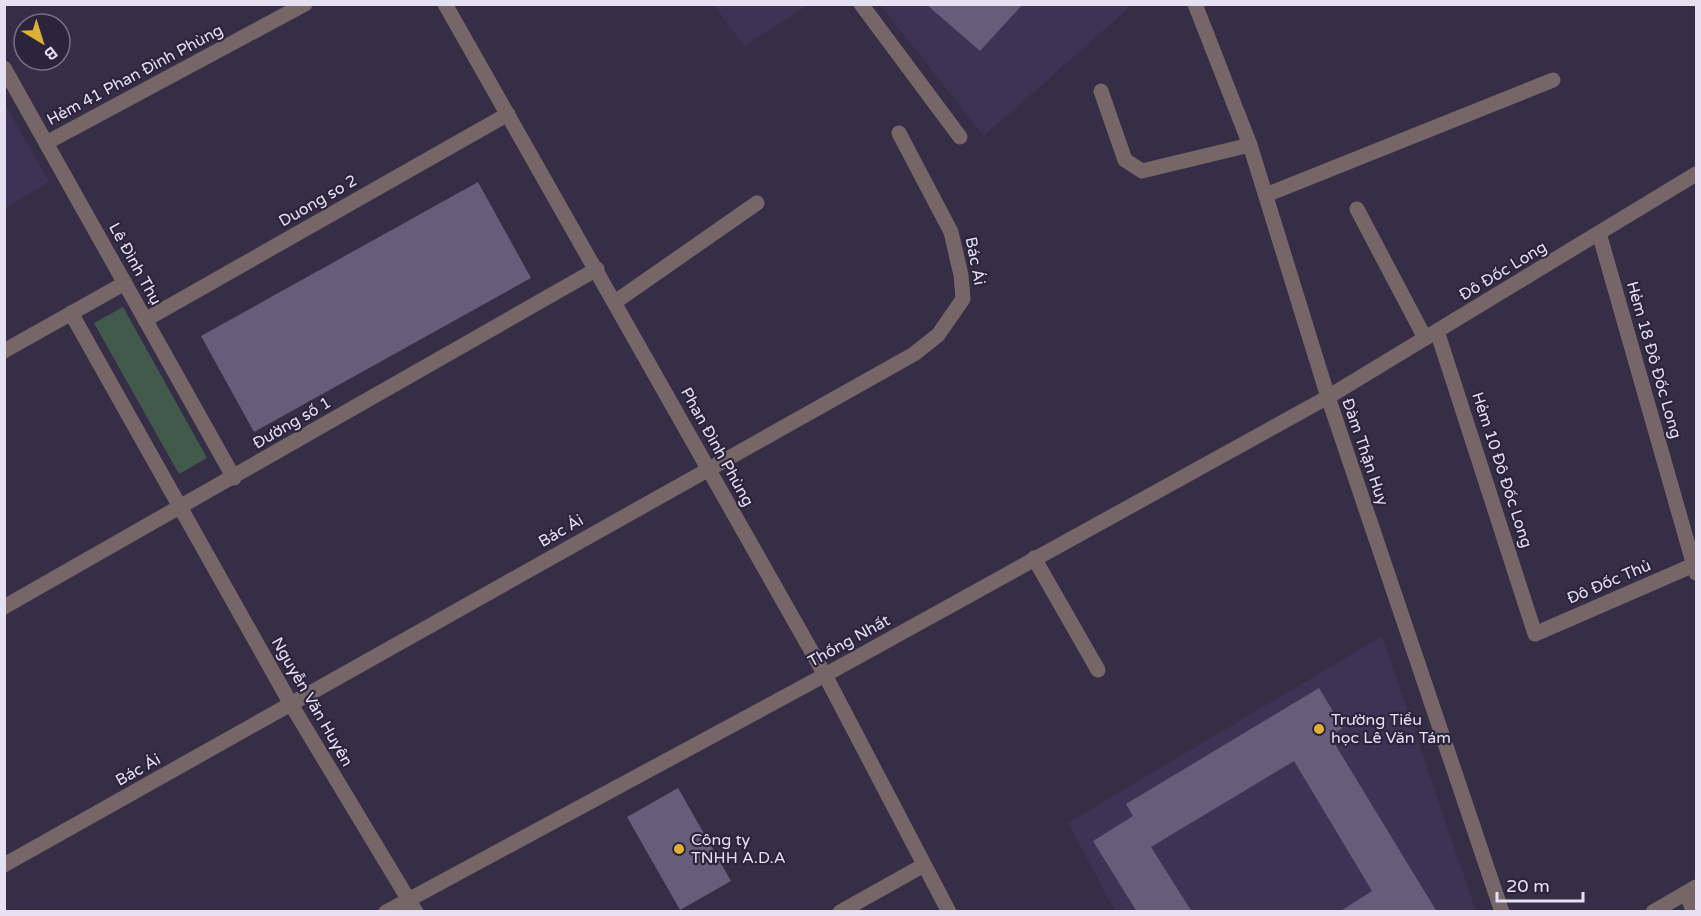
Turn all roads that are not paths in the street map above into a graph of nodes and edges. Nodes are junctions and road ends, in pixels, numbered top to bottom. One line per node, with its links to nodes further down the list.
1 (305, 4): 11 (street, Hẻm 41 Phan Đình Phùng)
2 (445, 4): 8 (street, Phan Đình Phùng)
3 (861, 4): 10 (street)
4 (1195, 4): 12 (street, Đàm Thận Huy)
5 (4, 68): 11 (street, Lê Đình Thụ)
6 (1553, 80): 14 (street)
7 (1101, 91): 12 (street)
8 (508, 114): 18 (street, Phan Đình Phùng); 22 (street, Duong so 2)
9 (899, 133): 26 (street, Bác Ái)
10 (960, 137)
11 (46, 142): 19 (street, Lê Đình Thụ)
12 (1250, 145): 14 (street, Đàm Thận Huy)
13 (1696, 174): 17 (street, Đô Đốc Long)
14 (1266, 195): 25 (street, Đàm Thận Huy)
15 (757, 203): 20 (street)
16 (1357, 209): 23 (street, Hẻm 10 Đô Đốc Long)
17 (1599, 234): 23 (street, Đô Đốc Long); 30 (street, Hẻm 18 Đô Đốc Long)
18 (597, 269): 20 (street, Phan Đình Phùng); 27 (street, Đường số 1)
19 (125, 283): 21 (street); 22 (street, Lê Đình Thụ)
20 (615, 302): 26 (street, Phan Đình Phùng)
21 (71, 313): 24 (street); 28 (street, Nguyễn Văn Huyên)
22 (145, 320): 27 (street, Lê Đình Thụ)
23 (1431, 335): 25 (street, Đô Đốc Long); 32 (street, Hẻm 10 Đô Đốc Long)
24 (4, 351)
25 (1328, 397): 29 (street, Thống Nhất); 43 (street, Đàm Thận Huy)
26 (708, 468): 34 (street, Phan Đình Phùng); 35 (street, Bác Ái)
27 (234, 478): 28 (street, Đường số 1)
28 (182, 508): 31 (street, Đường số 1); 35 (street, Nguyễn Văn Huyên)
29 (1034, 558): 33 (street); 34 (street, Thống Nhất)
30 (1696, 567): 32 (street, Đô Đốc Thủ)
31 (4, 607)
32 (1533, 627)
33 (1098, 670)
34 (825, 675): 37 (street, Phan Đình Phùng); 39 (street, Thống Nhất)
35 (292, 706): 36 (street, Bác Ái); 39 (street, Nguyễn Văn Huyên)
36 (4, 865)
37 (924, 865): 41 (street); 42 (street, Phan Đình Phùng)
38 (1691, 890): 44 (street); 45 (street)
39 (412, 905): 40 (street, Thống Nhất)
40 (386, 912)
41 (840, 912)
42 (949, 912)
43 (1502, 912)
44 (1653, 912)
45 (1694, 912)

